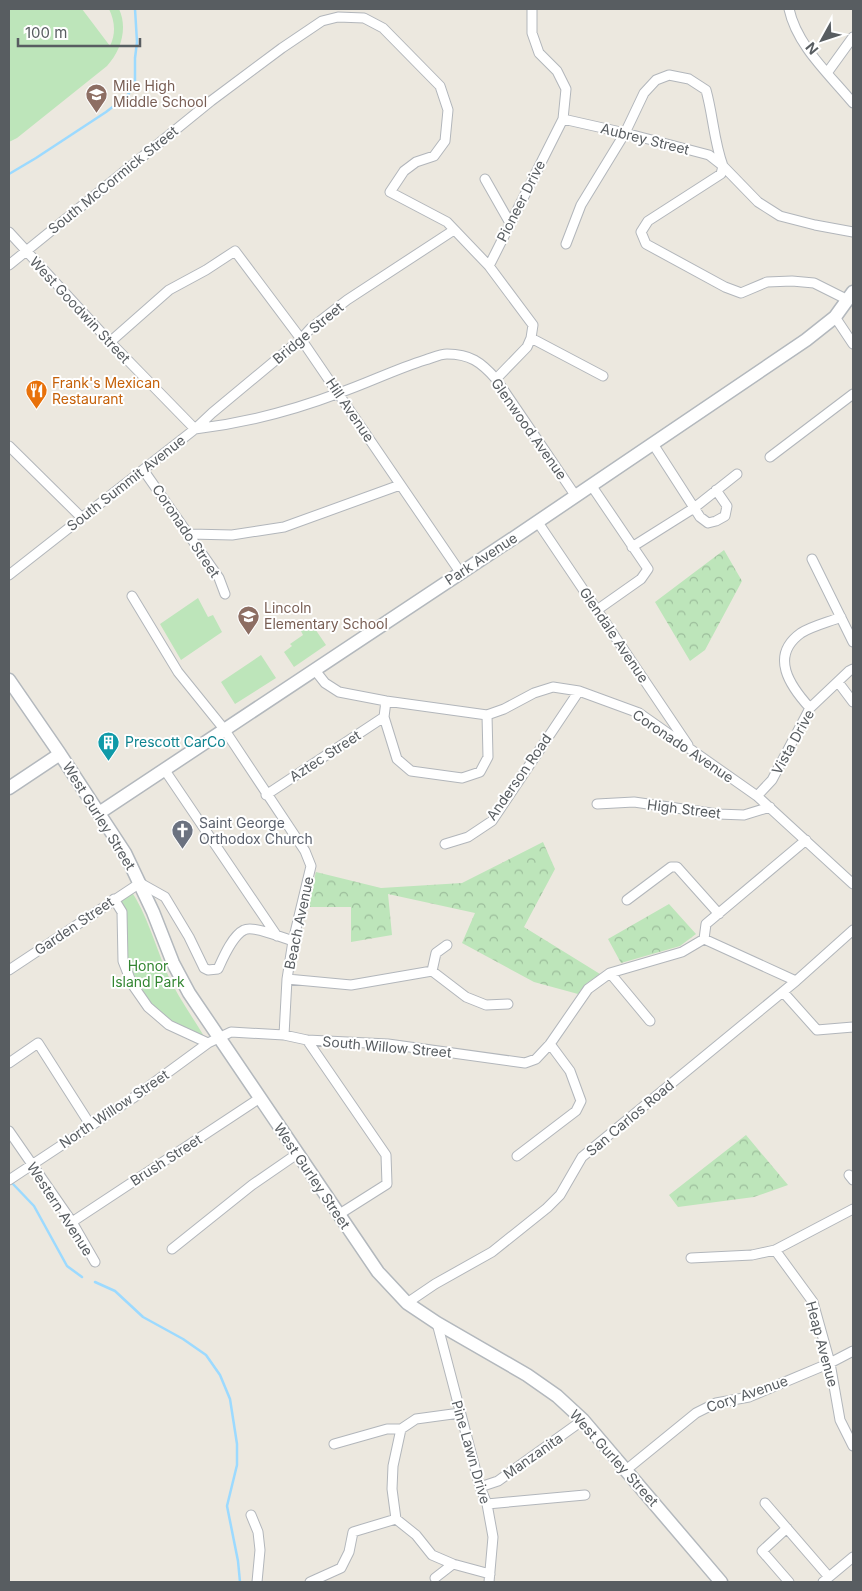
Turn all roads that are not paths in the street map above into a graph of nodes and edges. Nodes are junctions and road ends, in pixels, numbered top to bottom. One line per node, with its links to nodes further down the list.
1 (532, 9): 6 (street, Pioneer Drive)
2 (789, 9): 4 (street)
3 (853, 37): 4 (street)
4 (827, 72): 5 (street)
5 (853, 104)
6 (563, 120): 7 (street, Aubrey Street); 10 (street, Pioneer Drive)
7 (625, 133): 8 (street, Aubrey Street); 8 (street); 14 (street)
8 (723, 166): 13 (street, Aubrey Street); 18 (street)
9 (484, 179): 10 (street)
10 (510, 222): 17 (street, Pioneer Drive)
11 (454, 230): 15 (street, South McCormick Street); 17 (street); 21 (street, Bridge Street)
12 (9, 232): 15 (street, West Goodwin Street)
13 (853, 232)
14 (566, 244)
15 (26, 251): 16 (street, South McCormick Street); 22 (street, West Goodwin Street)
16 (9, 265)
17 (489, 266): 20 (street)
18 (850, 296): 19 (main road, Park Avenue)
19 (835, 317): 23 (street); 30 (main road, Park Avenue)
20 (531, 338): 25 (street); 26 (street)
21 (301, 339): 22 (street, Hill Avenue); 27 (street, Hill Avenue); 29 (street, Bridge Street)
22 (110, 342): 29 (street, West Goodwin Street)
23 (853, 344)
24 (483, 364): 26 (street, Glenwood Avenue); 27 (street, South Summit Avenue)
25 (603, 376)
26 (496, 379): 38 (street, Glenwood Avenue)
27 (339, 394): 29 (street, South Summit Avenue); 35 (street, Hill Avenue)
28 (853, 394): 32 (street)
29 (195, 430): 33 (street, South Summit Avenue)
30 (653, 444): 36 (main road, Park Avenue); 39 (street)
31 (9, 446): 40 (street)
32 (770, 458)
33 (144, 471): 40 (street, South Summit Avenue); 42 (street, Coronado Street)
34 (737, 474): 37 (street)
35 (400, 485): 42 (street); 45 (street, Hill Avenue)
36 (591, 485): 38 (main road, Park Avenue); 43 (street)
37 (716, 490): 39 (street); 39 (street)
38 (575, 495): 41 (main road, Park Avenue)
39 (694, 508): 43 (street)
40 (82, 518): 46 (street, South Summit Avenue)
41 (537, 521): 45 (main road, Park Avenue); 49 (street, Glendale Avenue)
42 (190, 534): 47 (street, Coronado Street)
43 (632, 547): 49 (street)
44 (812, 558): 50 (street)
45 (460, 572): 52 (main road, Park Avenue)
46 (9, 575)
47 (225, 594)
48 (132, 596): 62 (street, Beach Avenue)
49 (597, 610): 63 (street, Glendale Avenue)
50 (841, 617): 51 (street); 59 (street)
51 (853, 642)
52 (314, 669): 57 (street, Coronado Avenue); 62 (main road, Park Avenue)
53 (853, 669): 55 (street, Vista Drive)
54 (9, 680): 64 (main road, West Gurley Street)
55 (838, 682): 58 (street); 59 (street, Vista Drive)
56 (579, 691): 60 (street, Coronado Avenue); 63 (street, Coronado Avenue); 73 (street, Anderson Road)
57 (386, 701): 60 (street, Coronado Avenue); 61 (street)
58 (853, 702)
59 (810, 708): 68 (street, Vista Drive)
60 (487, 715): 61 (street)
61 (384, 717): 67 (street, Aztec Street)
62 (224, 729): 65 (main road, Park Avenue); 67 (street, Beach Avenue)
63 (691, 750): 68 (street, Coronado Avenue)
64 (60, 754): 66 (main road); 71 (main road, West Gurley Street)
65 (164, 769): 71 (main road, Park Avenue); 80 (street)
66 (9, 788)
67 (266, 795): 82 (street, Beach Avenue)
68 (757, 796): 70 (street, Coronado Avenue)
69 (597, 804): 70 (street, High Street)
70 (770, 807): 72 (street, Coronado Avenue)
71 (99, 813): 74 (main road, West Gurley Street)
72 (806, 840): 75 (street, Coronado Avenue); 78 (street)
73 (445, 844)
74 (140, 883): 76 (street, Garden Street); 80 (street); 94 (main road, West Gurley Street)
75 (853, 884)
76 (114, 899): 84 (street, Garden Street); 94 (street)
77 (627, 900): 78 (street)
78 (719, 914): 81 (street)
79 (853, 930): 88 (street, San Carlos Road)
80 (277, 936): 82 (street)
81 (704, 939): 86 (street, South Willow Street); 88 (street)
82 (293, 941): 87 (street, Beach Avenue)
83 (447, 945): 85 (street)
84 (9, 970)
85 (432, 971): 87 (street); 90 (street)
86 (610, 973): 91 (street); 96 (street, South Willow Street)
87 (287, 980): 93 (street, Beach Avenue)
88 (796, 982): 89 (street, San Carlos Road)
89 (783, 992): 92 (street); 112 (street, San Carlos Road)
90 (508, 1004)
91 (650, 1021)
92 (852, 1027)
93 (284, 1036): 94 (street, South Willow Street); 95 (street, South Willow Street)
94 (213, 1040): 98 (main road, West Gurley Street); 99 (street, North Willow Street)
95 (307, 1040): 96 (street, South Willow Street); 106 (street)
96 (550, 1044): 102 (street)
97 (9, 1063): 99 (street)
98 (260, 1098): 101 (main road, West Gurley Street); 107 (street, Brush Street)
99 (91, 1126): 103 (street, North Willow Street)
100 (9, 1130): 103 (street, Western Avenue)
101 (297, 1154): 106 (main road, West Gurley Street); 108 (street)
102 (517, 1156)
103 (31, 1165): 104 (street, North Willow Street); 107 (street, Western Avenue)
104 (9, 1180)
105 (853, 1209): 109 (street)
106 (338, 1215): 112 (main road, West Gurley Street)
107 (72, 1222): 111 (street, Western Avenue)
108 (172, 1249)
109 (775, 1250): 110 (street); 115 (street, Heap Avenue)
110 (691, 1258)
111 (95, 1262)
112 (407, 1302): 113 (main road, West Gurley Street)
113 (437, 1323): 116 (street, Pine Lawn Drive); 117 (main road, West Gurley Street)
114 (853, 1351): 115 (street, Cory Avenue)
115 (830, 1364): 120 (street, Heap Avenue); 121 (street, Cory Avenue)
116 (460, 1413): 118 (street); 122 (street, Pine Lawn Drive)
117 (583, 1420): 121 (main road, West Gurley Street); 122 (street, Manzanita)
118 (401, 1429): 119 (street); 127 (street)
119 (334, 1444)
120 (853, 1446)
121 (626, 1470): 136 (main road, West Gurley Street)
122 (480, 1487): 125 (street, Pine Lawn Drive)
123 (586, 1495): 125 (street)
124 (765, 1503): 128 (street)
125 (487, 1504): 132 (street, Pine Lawn Drive)
126 (251, 1515): 134 (street)
127 (396, 1519): 130 (street); 135 (street)
128 (786, 1528): 133 (street); 137 (street)
129 (853, 1557): 133 (street)
130 (453, 1564): 131 (street); 132 (street)
131 (435, 1578)
132 (489, 1578)
133 (826, 1580)
134 (257, 1582)
135 (310, 1582)
136 (722, 1582)
137 (789, 1582)

